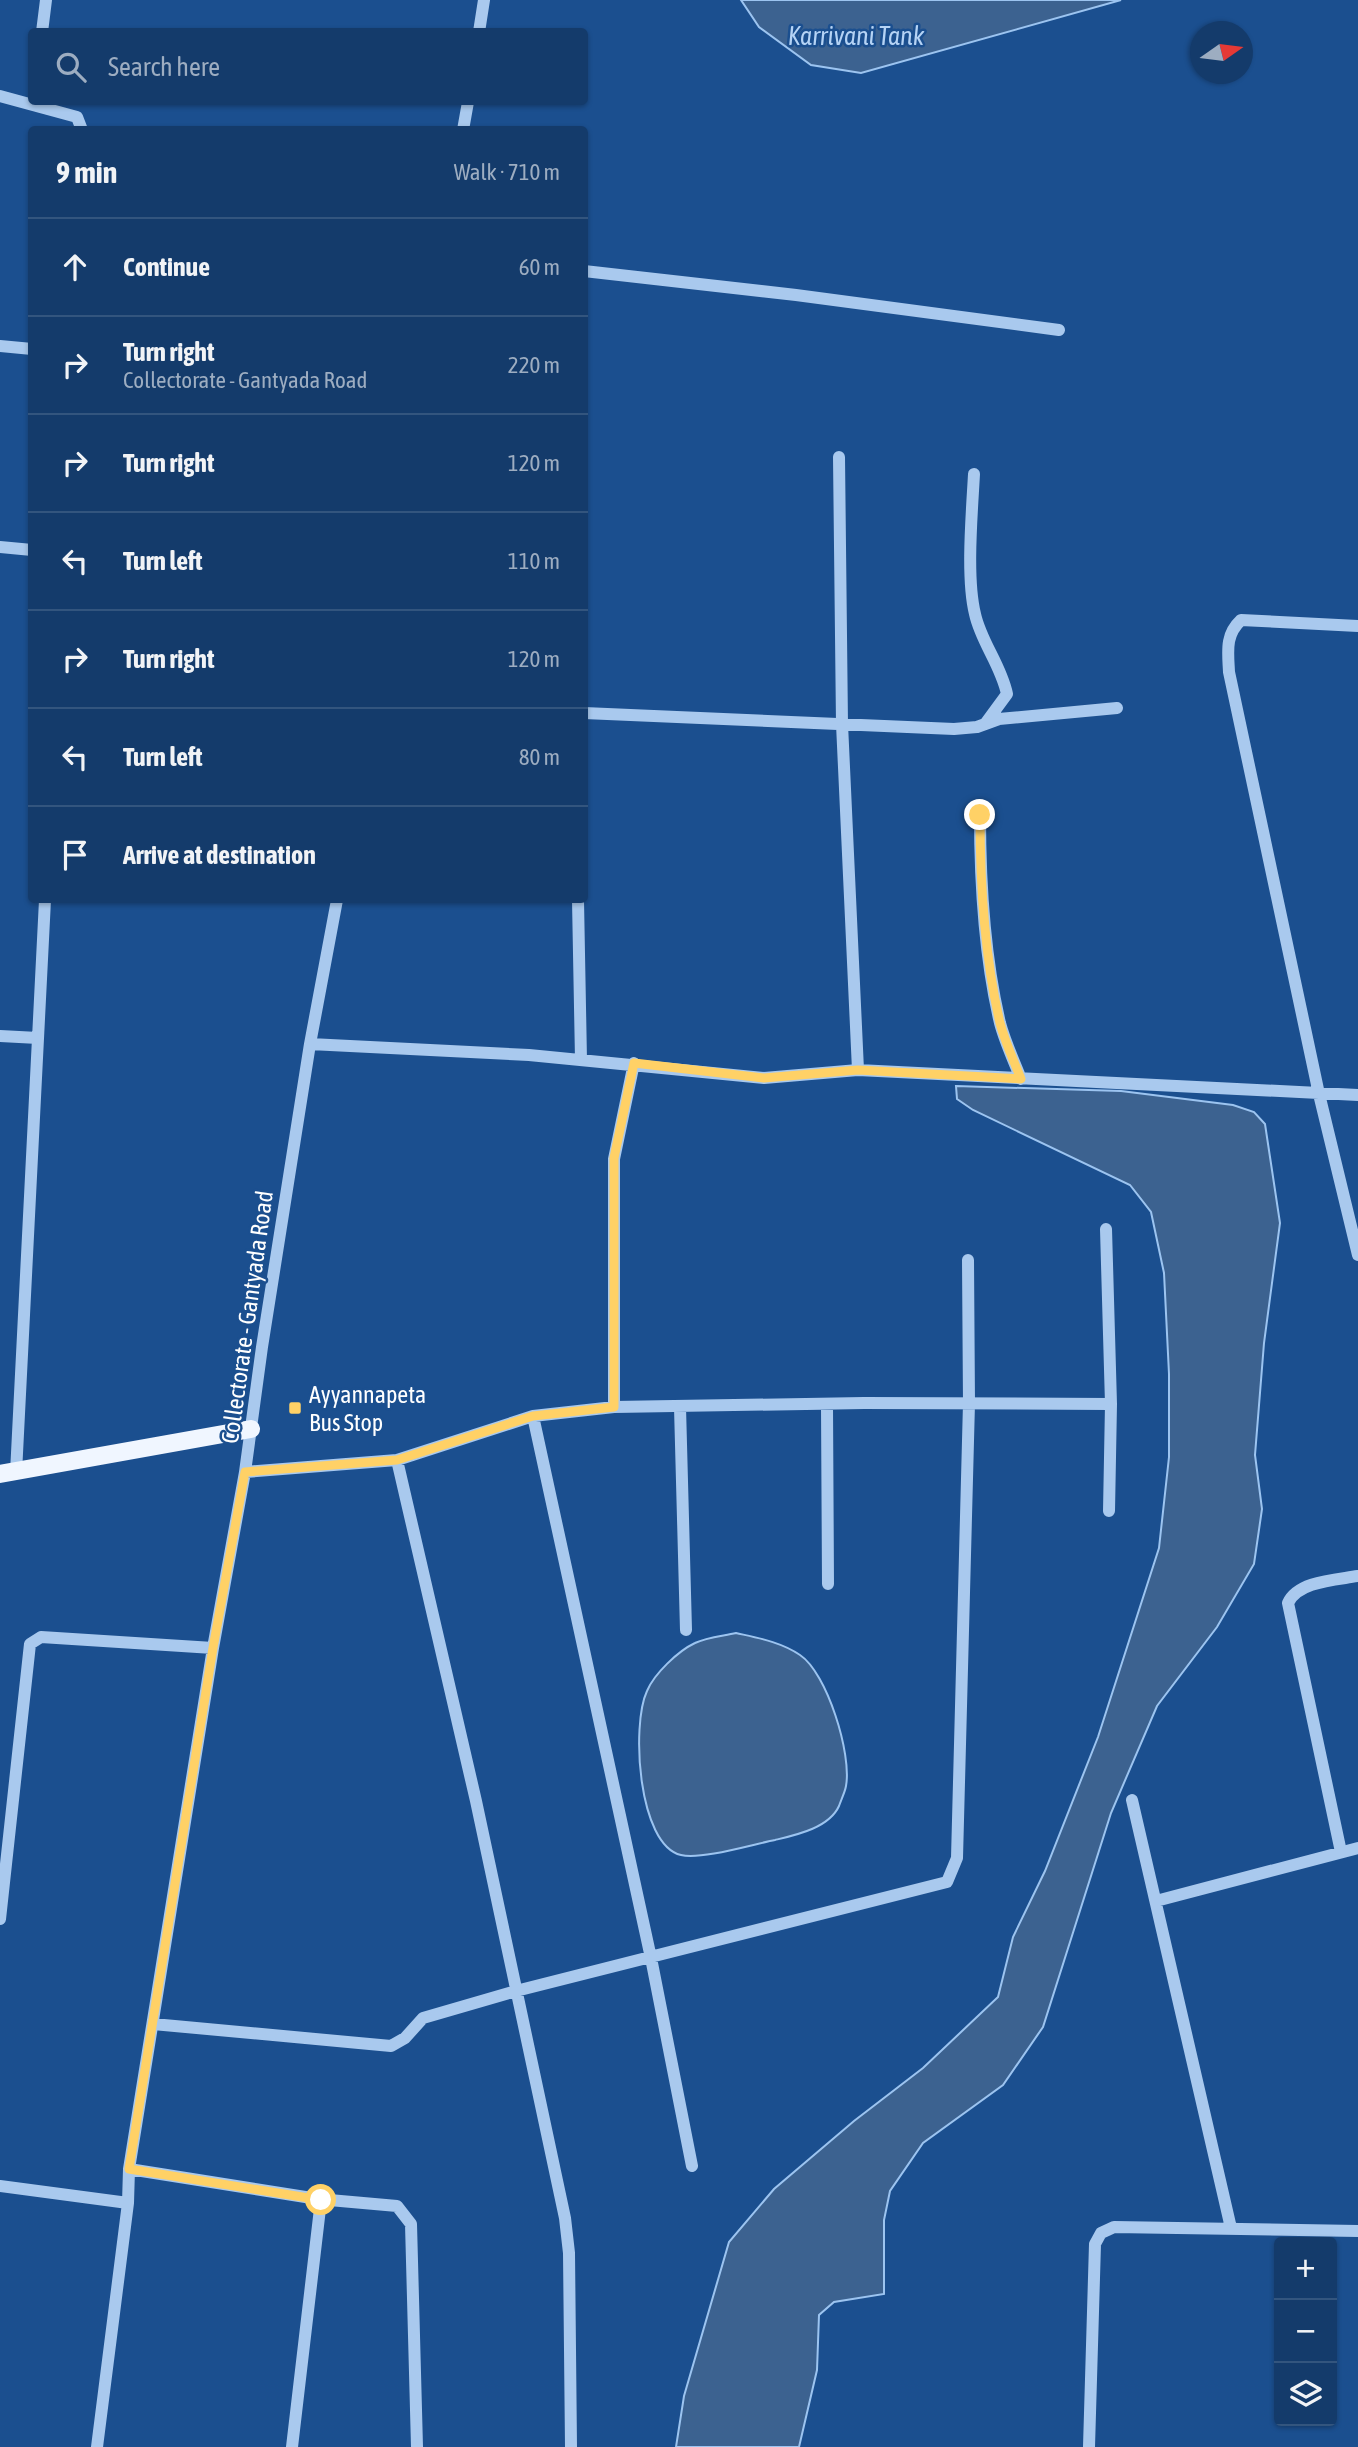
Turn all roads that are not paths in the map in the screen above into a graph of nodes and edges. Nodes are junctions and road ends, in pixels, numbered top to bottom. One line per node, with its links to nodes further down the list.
1 (46, 0): 3 (street)
2 (484, 0): 4 (street)
3 (42, 28)
4 (480, 28)
5 (0, 96): 6 (street)
6 (28, 101)
7 (43, 105): 9 (street)
8 (467, 105): 10 (street)
9 (80, 126)
10 (464, 126)
11 (588, 271): 12 (street)
12 (1059, 330)
13 (0, 346): 14 (street)
14 (28, 349)
15 (839, 457): 22 (street)
16 (974, 474): 23 (street)
17 (0, 547): 18 (street)
18 (28, 550)
19 (1358, 626): 35 (street)
20 (1117, 708): 23 (street)
21 (588, 713): 22 (street)
22 (842, 724): 23 (street); 33 (street)
23 (985, 724)
24 (980, 815): 34 (street)
25 (45, 903): 29 (street)
26 (336, 903): 30 (street, Collectorate - Gantyada Road)
27 (579, 903): 31 (street)
28 (0, 1036): 29 (street)
29 (38, 1038): 49 (street)
30 (310, 1044): 31 (street); 46 (street, Collectorate - Gantyada Road)
31 (581, 1060): 32 (street)
32 (634, 1063): 33 (street); 43 (street)
33 (858, 1070): 34 (street)
34 (1021, 1079): 35 (street)
35 (1319, 1094): 36 (street); 38 (street)
36 (1358, 1095)
37 (1107, 1229): 41 (street)
38 (1358, 1255)
39 (968, 1260): 40 (street)
40 (969, 1403): 41 (street); 42 (street); 60 (street)
41 (1111, 1405): 50 (street)
42 (827, 1406): 44 (street); 52 (street)
43 (614, 1407): 44 (street); 45 (street)
44 (680, 1407): 53 (street)
45 (533, 1416): 47 (street); 60 (street)
46 (251, 1429): 48 (street, Collectorate - Gantyada Road); 49 (main road)
47 (397, 1460): 48 (street); 61 (street)
48 (245, 1472): 54 (street, Collectorate - Gantyada Road)
49 (8, 1474)
50 (1109, 1511)
51 (1358, 1576): 57 (street)
52 (828, 1584)
53 (686, 1630)
54 (213, 1648): 59 (street); 62 (street, Collectorate - Gantyada Road)
55 (1132, 1800): 58 (street)
56 (1358, 1848): 57 (street)
57 (1341, 1852): 58 (street)
58 (1156, 1901): 68 (street)
59 (0, 1919)
60 (651, 1958): 61 (street); 63 (street)
61 (516, 1991): 62 (street); 73 (street)
62 (153, 2024): 64 (street, Collectorate - Gantyada Road)
63 (692, 2166)
64 (129, 2169): 66 (street); 67 (street, Collectorate - Gantyada Road)
65 (0, 2186): 67 (street)
66 (321, 2200): 71 (street); 72 (street)
67 (128, 2203): 70 (street, Collectorate - Gantyada Road)
68 (1231, 2228): 69 (street); 74 (street)
69 (1358, 2231)
70 (97, 2447)
71 (292, 2447)
72 (417, 2447)
73 (571, 2447)
74 (1088, 2447)

